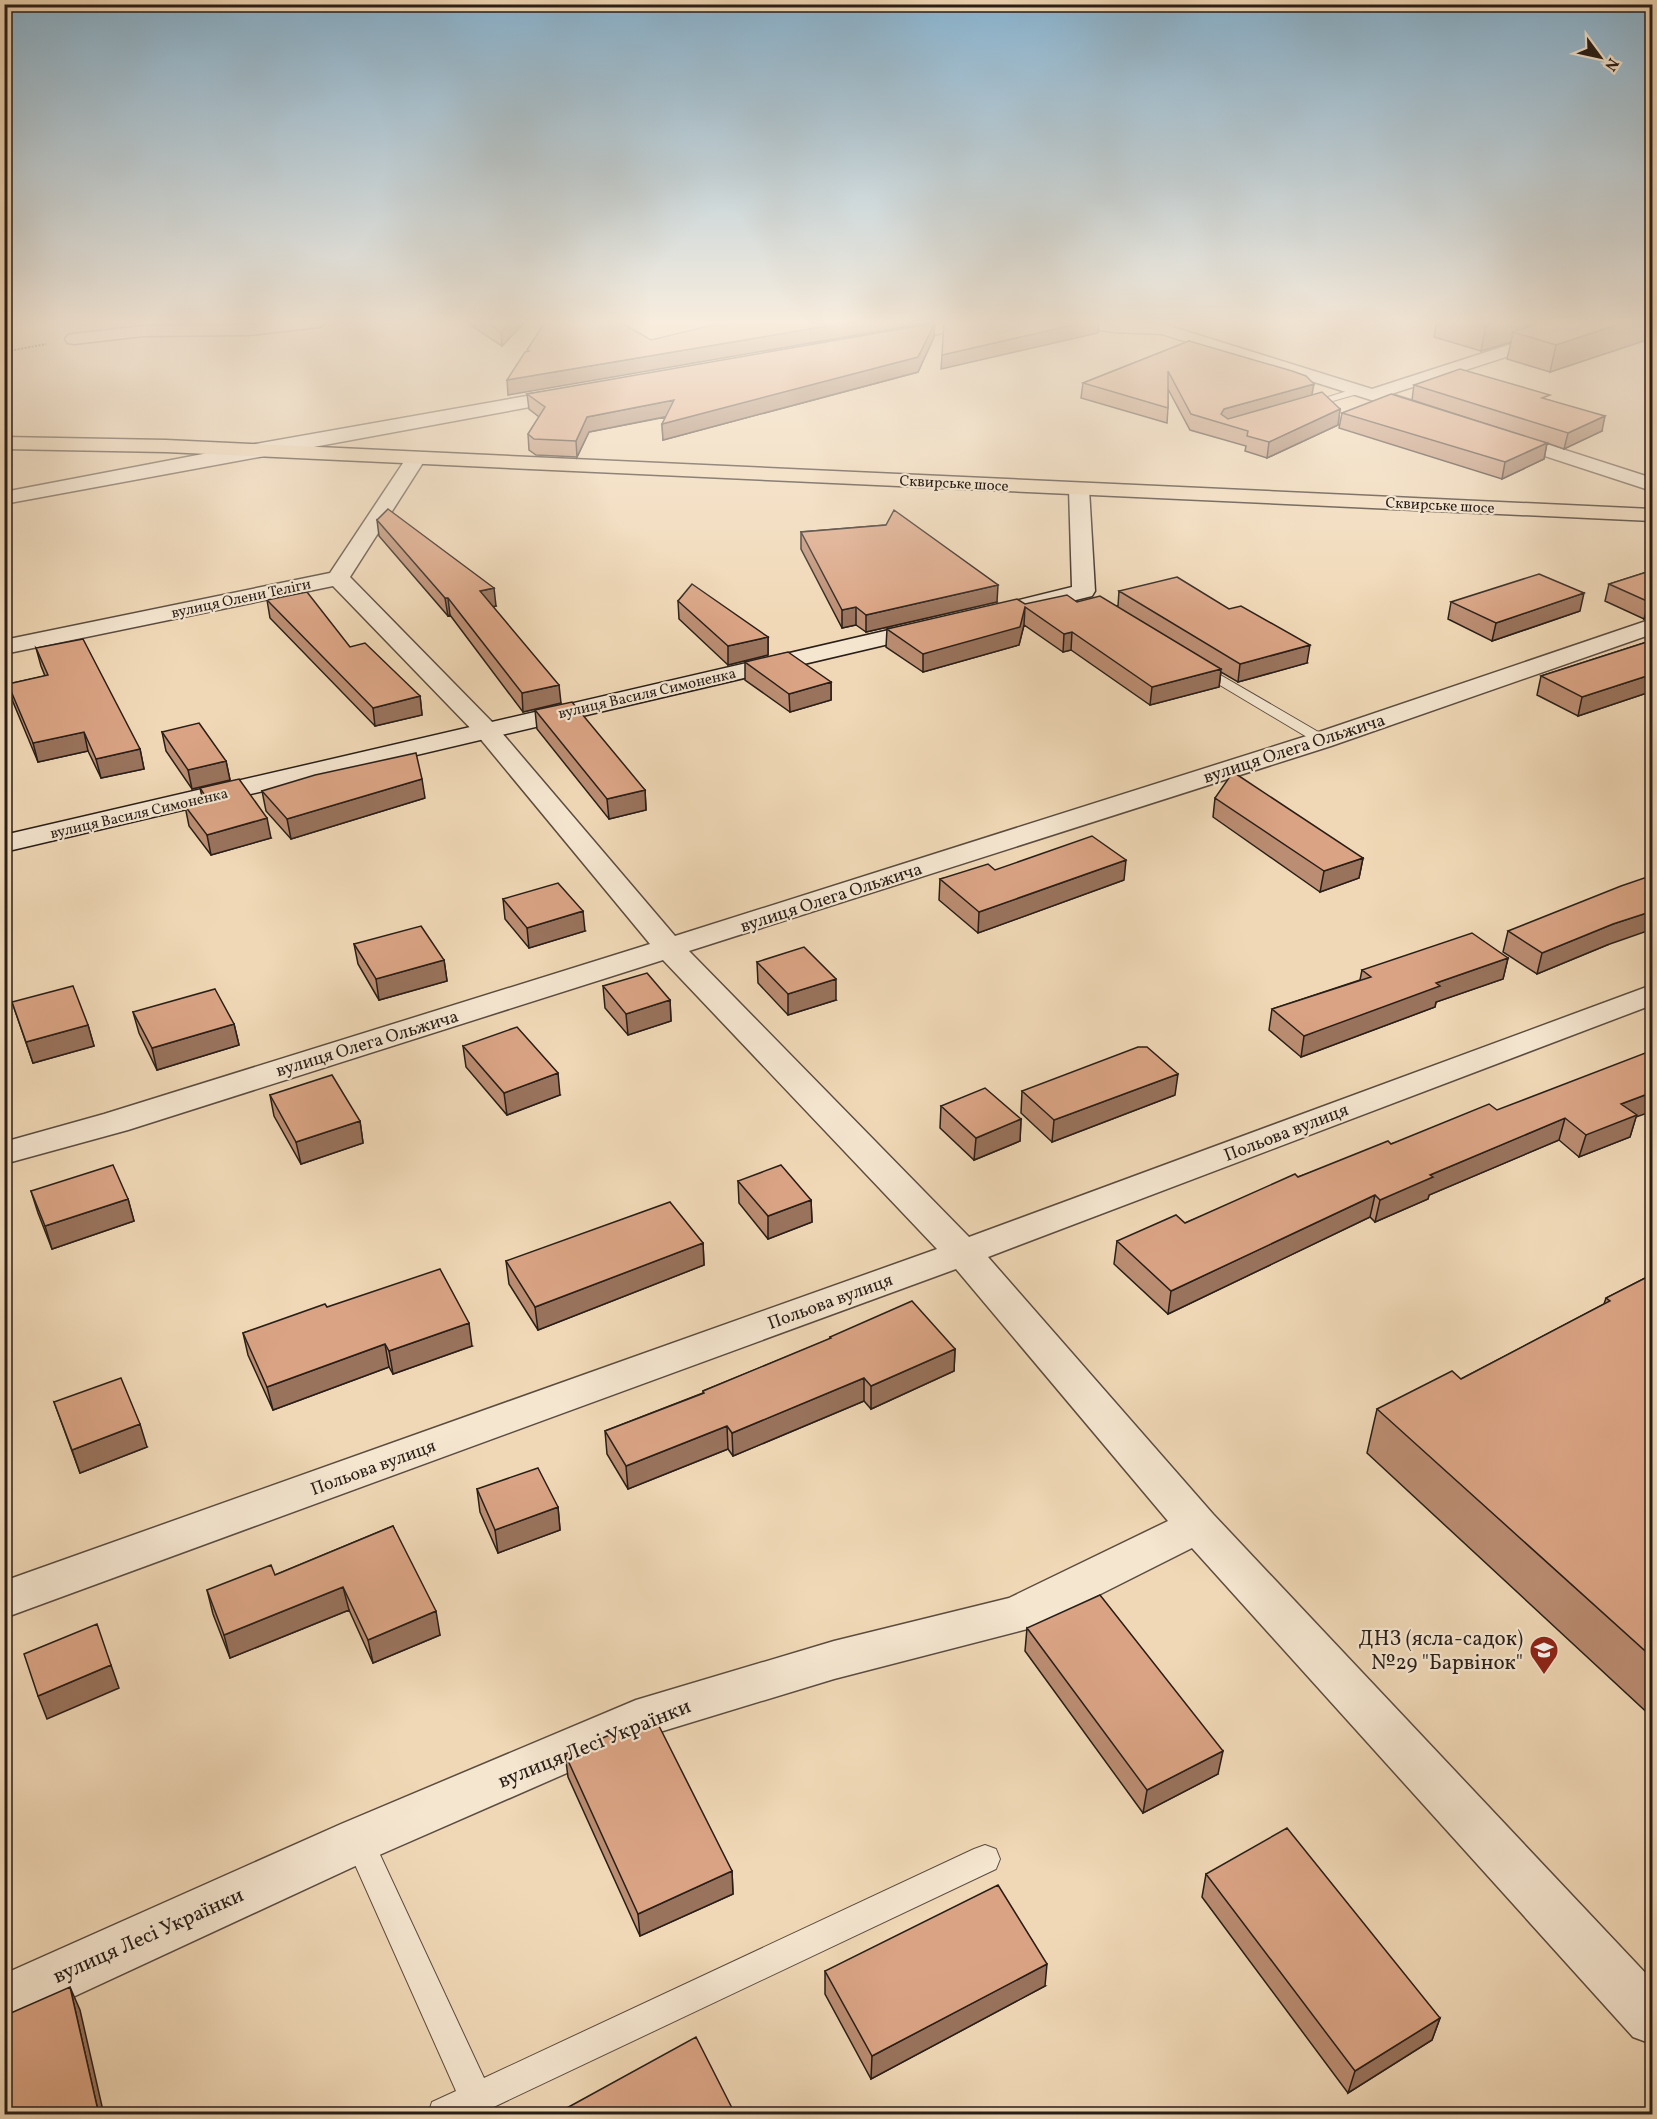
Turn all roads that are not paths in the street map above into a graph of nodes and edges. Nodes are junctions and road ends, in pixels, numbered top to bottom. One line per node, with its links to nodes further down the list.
1 (422, 421): 4 (street)
2 (1485, 430): 6 (street)
3 (4, 443): 4 (main road, Сквирське шосе)
4 (250, 451): 5 (main road, Сквирське шосе); 8 (street)
5 (416, 458): 7 (main road, Сквирське шосе); 10 (street)
6 (1653, 485)
7 (1079, 489): 9 (main road, Сквирське шосе); 11 (street)
8 (4, 498)
9 (1653, 515)
10 (338, 578): 14 (street, вулиця Олени Теліги); 16 (street)
11 (1004, 610)
12 (958, 621): 16 (street, вулиця Василя Симоненка)
13 (1653, 626): 17 (street, вулиця Олега Ольжича)
14 (4, 647)
15 (1184, 657): 17 (lane)
16 (487, 731): 18 (street, вулиця Василя Симоненка); 19 (street)
17 (1322, 740): 19 (street, вулиця Олега Ольжича)
18 (4, 844)
19 (669, 948): 21 (street, вулиця Олега Ольжича); 22 (street)
20 (1653, 994): 22 (street, Польова вулиця)
21 (4, 1153)
22 (963, 1253): 23 (street); 24 (street, Польова вулиця)
23 (1198, 1526): 25 (street, вулиця Лесі Українки); 28 (street)
24 (4, 1600)
25 (359, 1840): 27 (street, вулиця Лесі Українки); 29 (lane)
26 (985, 1859): 29 (lane)
27 (4, 2003)
28 (1653, 2018)
29 (476, 2098): 30 (lane)
30 (444, 2115)

